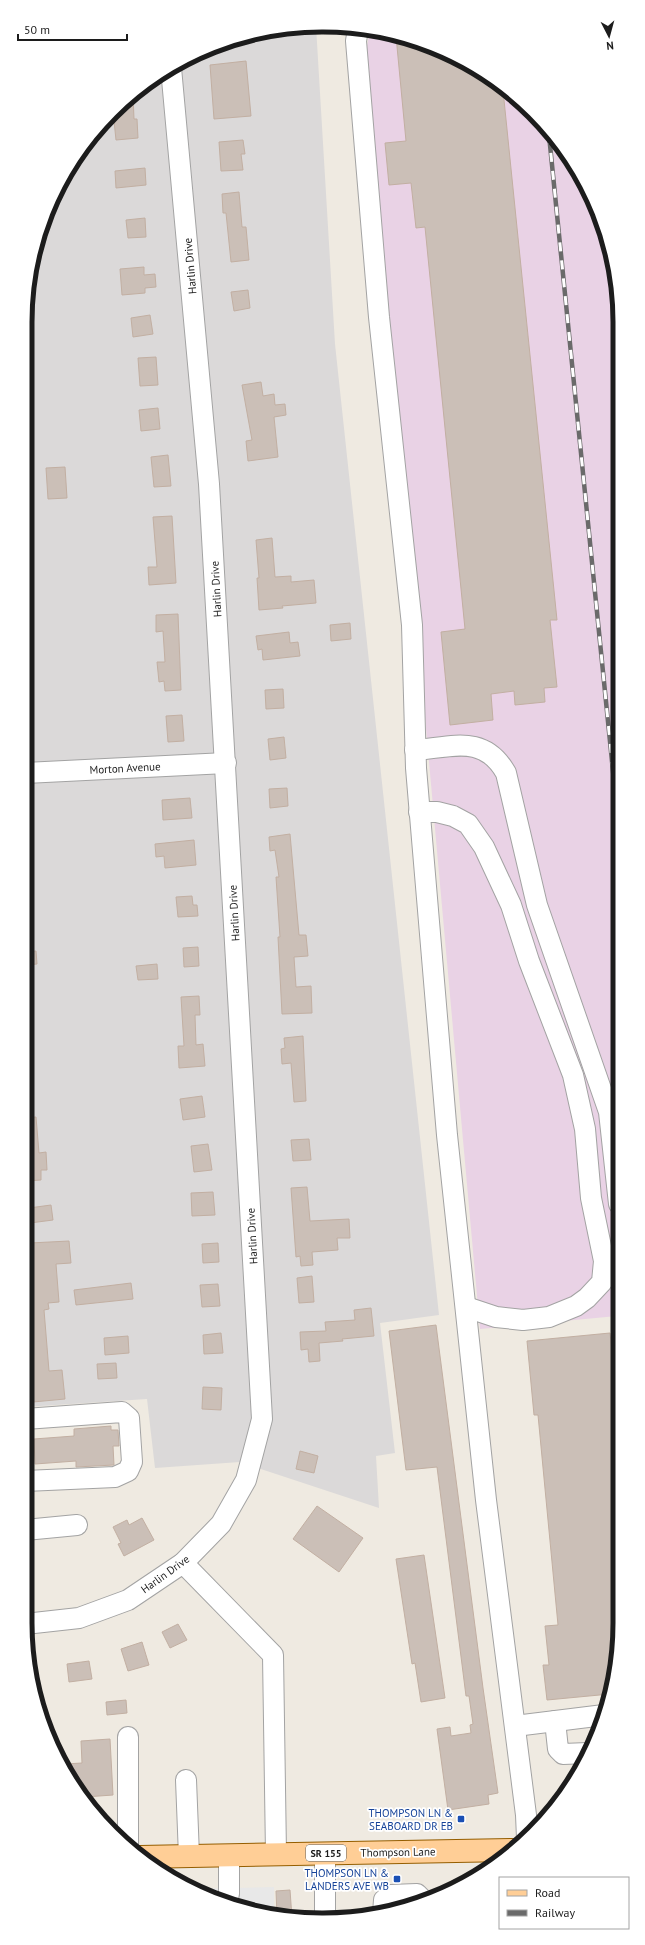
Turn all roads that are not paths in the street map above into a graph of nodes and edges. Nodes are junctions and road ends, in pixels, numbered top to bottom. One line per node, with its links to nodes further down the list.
1 (357, 34): 3 (street)
2 (172, 74): 4 (street, Harlin Drive)
3 (415, 750): 6 (street); 7 (street)
4 (226, 763): 5 (street, Morton Avenue); 13 (street, Harlin Drive)
5 (32, 773)
6 (418, 797): 8 (street); 8 (street)
7 (613, 1149)
8 (466, 1307): 17 (street)
9 (32, 1418): 10 (street)
10 (32, 1481)
11 (77, 1525): 12 (street)
12 (32, 1529)
13 (183, 1563): 14 (street, Harlin Drive); 25 (street)
14 (32, 1623)
15 (598, 1716): 16 (street)
16 (555, 1721): 17 (street); 19 (street)
17 (514, 1726): 21 (street)
18 (128, 1737): 22 (street)
19 (582, 1753)
20 (186, 1780): 27 (street)
21 (527, 1829)
22 (128, 1838)
23 (503, 1850): 24 (main road, Thompson Lane / SR 155)
24 (325, 1853): 25 (main road, Thompson Lane / SR 155); 32 (street)
25 (276, 1854): 26 (main road, Thompson Lane / SR 155)
26 (229, 1855): 27 (main road, Thompson Lane / SR 155); 29 (street)
27 (189, 1856): 28 (main road, Thompson Lane / SR 155)
28 (152, 1858)
29 (229, 1894)
30 (420, 1897): 31 (street)
31 (387, 1905)
32 (325, 1913)

